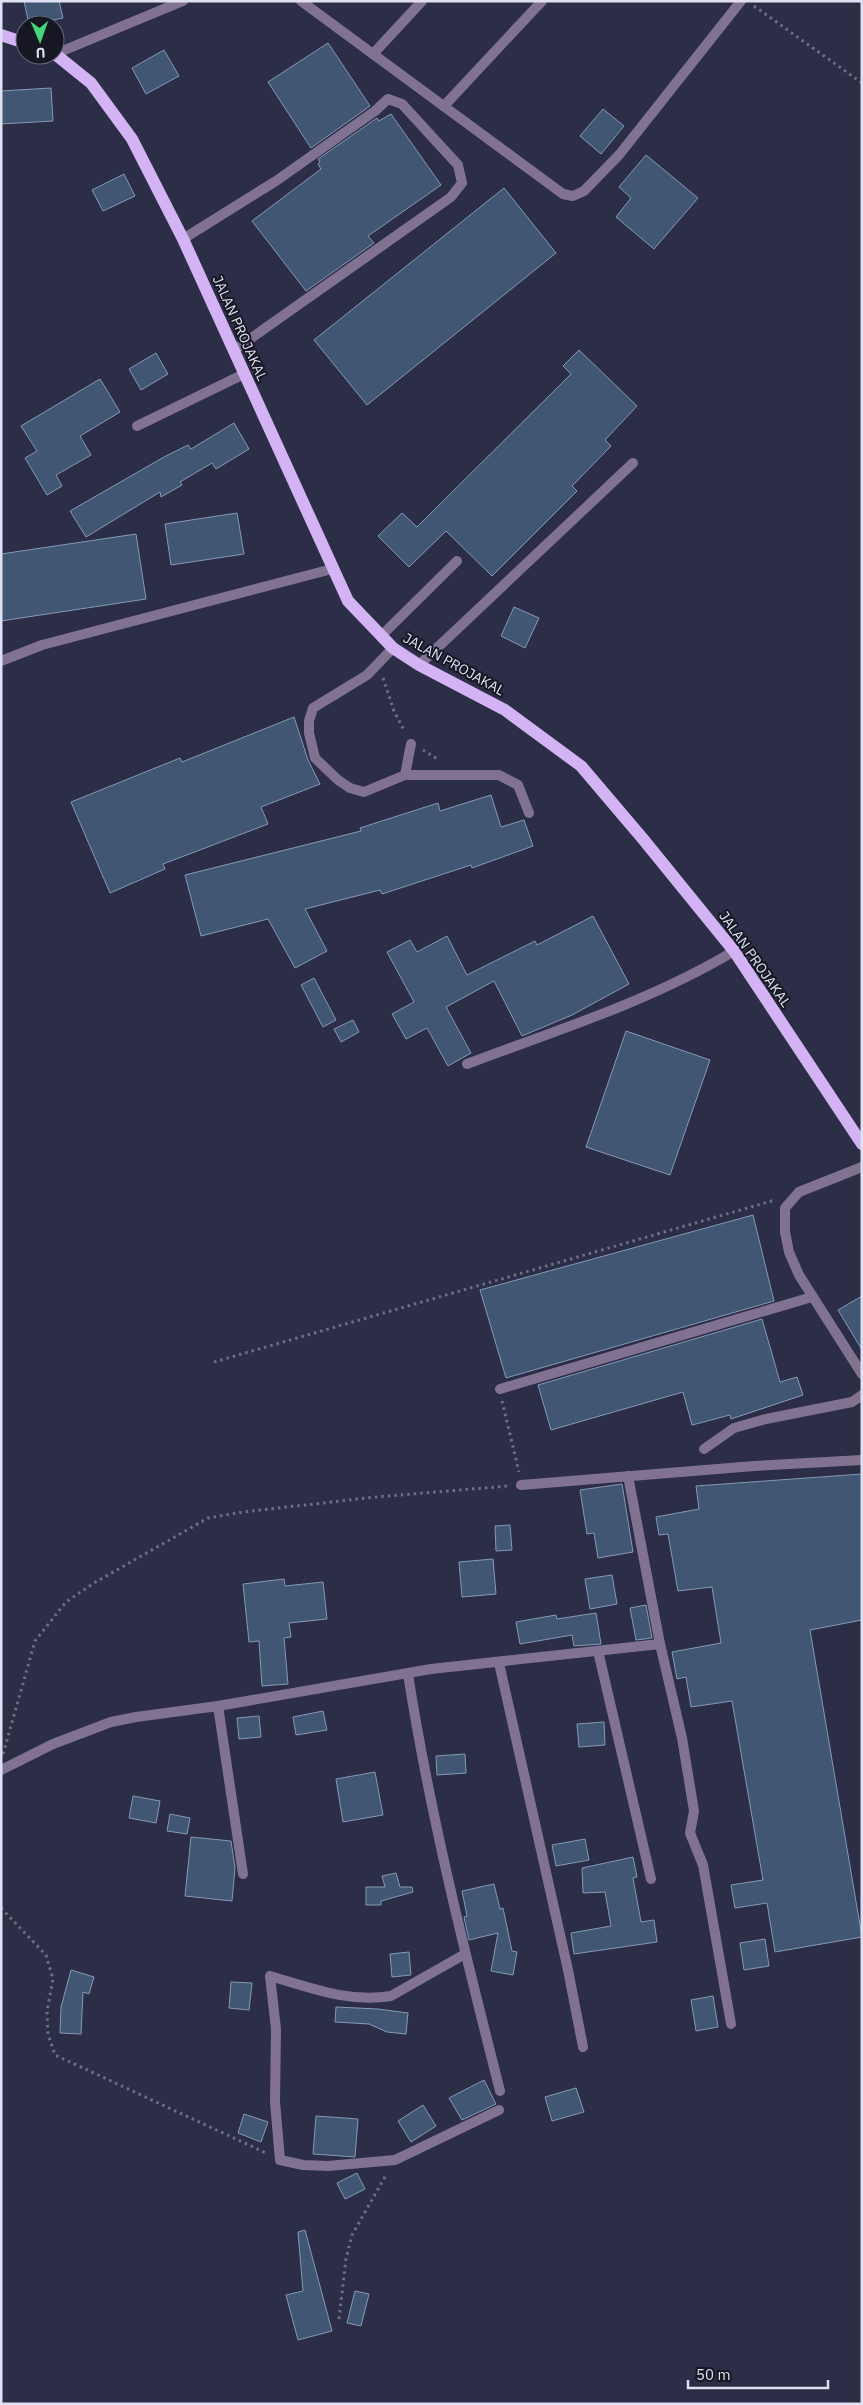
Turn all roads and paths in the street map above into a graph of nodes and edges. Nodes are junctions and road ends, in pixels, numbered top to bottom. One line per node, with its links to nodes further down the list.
1 (183, 1): 9 (street)
2 (301, 1): 10 (street)
3 (422, 1): 10 (street)
4 (542, 1): 13 (street)
5 (741, 1): 13 (street)
6 (748, 1): 12 (path)
7 (1, 36): 8 (main road)
8 (15, 40)
9 (65, 50)
10 (373, 54): 13 (street)
11 (65, 62): 14 (main road, JALAN PROJAKAL)
12 (862, 83)
13 (444, 106)
14 (183, 239): 15 (main road, JALAN PROJAKAL); 15 (street)
15 (233, 351): 16 (main road, JALAN PROJAKAL)
16 (244, 374): 17 (street); 20 (main road, JALAN PROJAKAL)
17 (137, 426)
18 (632, 462): 25 (street)
19 (457, 561): 21 (street)
20 (332, 569): 21 (main road, JALAN PROJAKAL); 23 (street)
21 (381, 636): 22 (main road, JALAN PROJAKAL)
22 (393, 648): 24 (street); 25 (main road, JALAN PROJAKAL)
23 (1, 661)
24 (378, 664): 26 (path); 27 (street)
25 (419, 665): 29 (main road, JALAN PROJAKAL)
26 (411, 744): 27 (street)
27 (405, 775): 28 (street)
28 (529, 813)
29 (734, 951): 30 (street); 31 (main road, JALAN PROJAKAL)
30 (467, 1064)
31 (862, 1144)
32 (862, 1167): 33 (street)
33 (799, 1192): 34 (street); 35 (path)
34 (812, 1298): 36 (street); 37 (street)
35 (214, 1362)
36 (862, 1374)
37 (500, 1390): 42 (path)
38 (862, 1395): 39 (street)
39 (704, 1449)
40 (862, 1460): 41 (street)
41 (628, 1476): 42 (street); 43 (street)
42 (521, 1485): 48 (path)
43 (660, 1644): 44 (street); 54 (street)
44 (598, 1651): 45 (street); 51 (street)
45 (499, 1663): 46 (street); 55 (street)
46 (408, 1674): 47 (street); 53 (street)
47 (218, 1706): 49 (street); 50 (street)
48 (1, 1762)
49 (1, 1770)
50 (243, 1874)
51 (651, 1879)
52 (1, 1908): 58 (path)
53 (465, 1954): 56 (street); 58 (street)
54 (731, 2024)
55 (583, 2047)
56 (500, 2091)
57 (499, 2110): 59 (street)
58 (280, 2160): 59 (street)
59 (395, 2160): 60 (path)
60 (339, 2319)

